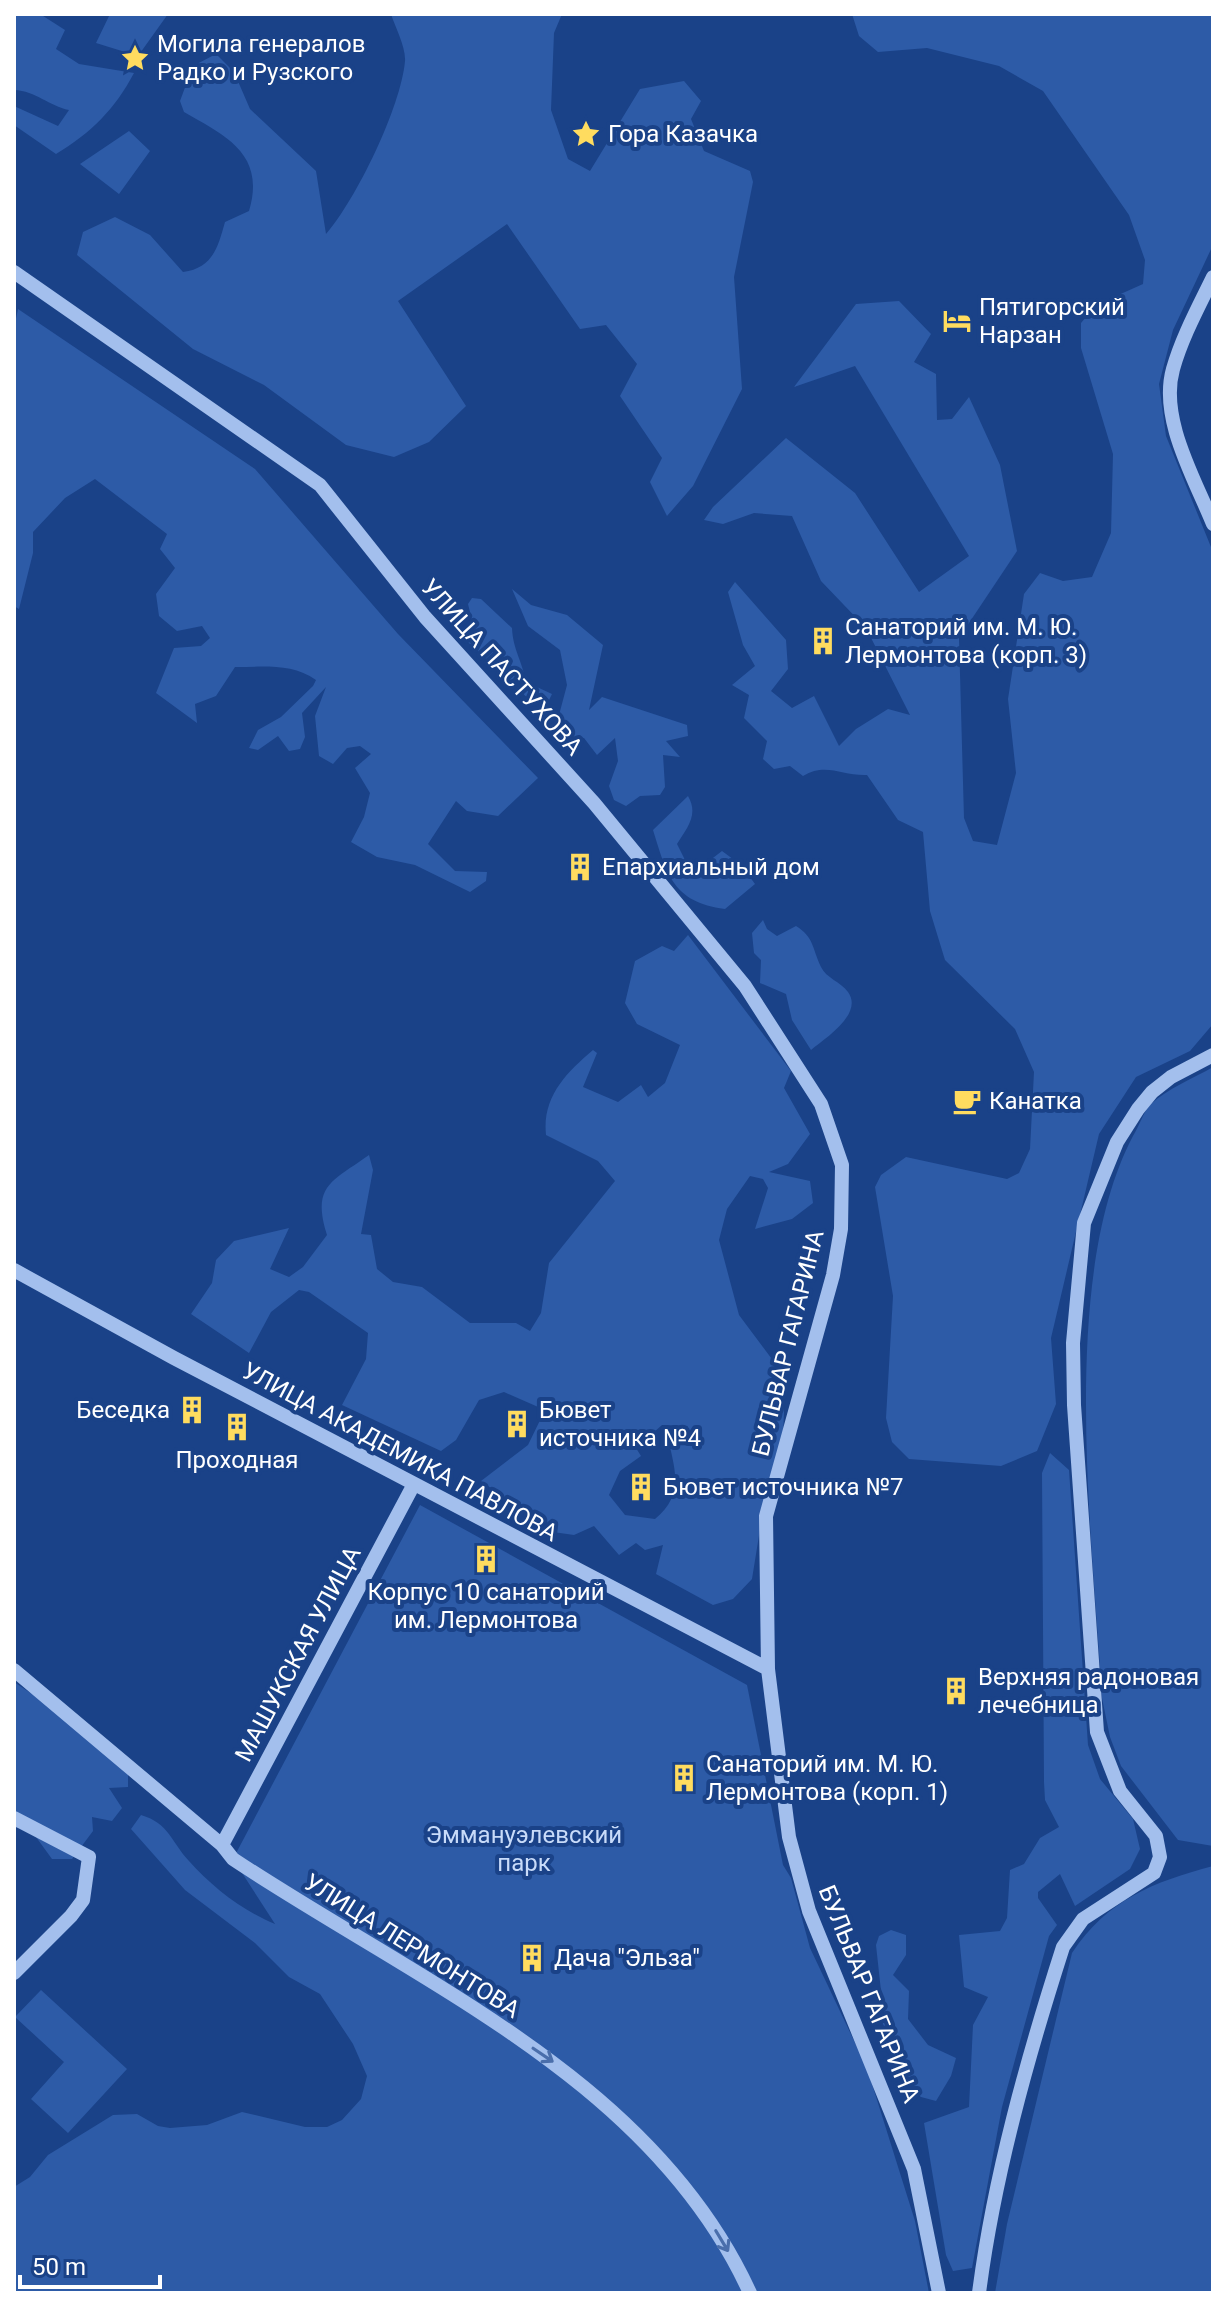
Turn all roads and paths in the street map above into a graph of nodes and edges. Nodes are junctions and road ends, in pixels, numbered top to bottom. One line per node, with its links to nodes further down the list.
1 (14, 272): 5 (street, УЛИЦА ПАСТУХОВА)
2 (1213, 277): 3 (street)
3 (1213, 524)
4 (1213, 1055): 15 (street)
5 (843, 1190): 8 (street, БУЛЬВАР ГАГАРИНА)
6 (14, 1270): 7 (street, УЛИЦА АКАДЕМИКА ПАВЛОВА)
7 (414, 1484): 8 (street, УЛИЦА АКАДЕМИКА ПАВЛОВА); 11 (street, МАШУКСКАЯ УЛИЦА)
8 (768, 1669): 14 (street, БУЛЬВАР ГАГАРИНА)
9 (14, 1670): 11 (street, УЛИЦА ЛЕРМОНТОВА)
10 (14, 1818): 12 (street)
11 (222, 1845): 13 (street, УЛИЦА ЛЕРМОНТОВА, one-way to 13)
12 (14, 1973)
13 (750, 2293)
14 (939, 2293)
15 (979, 2293)

